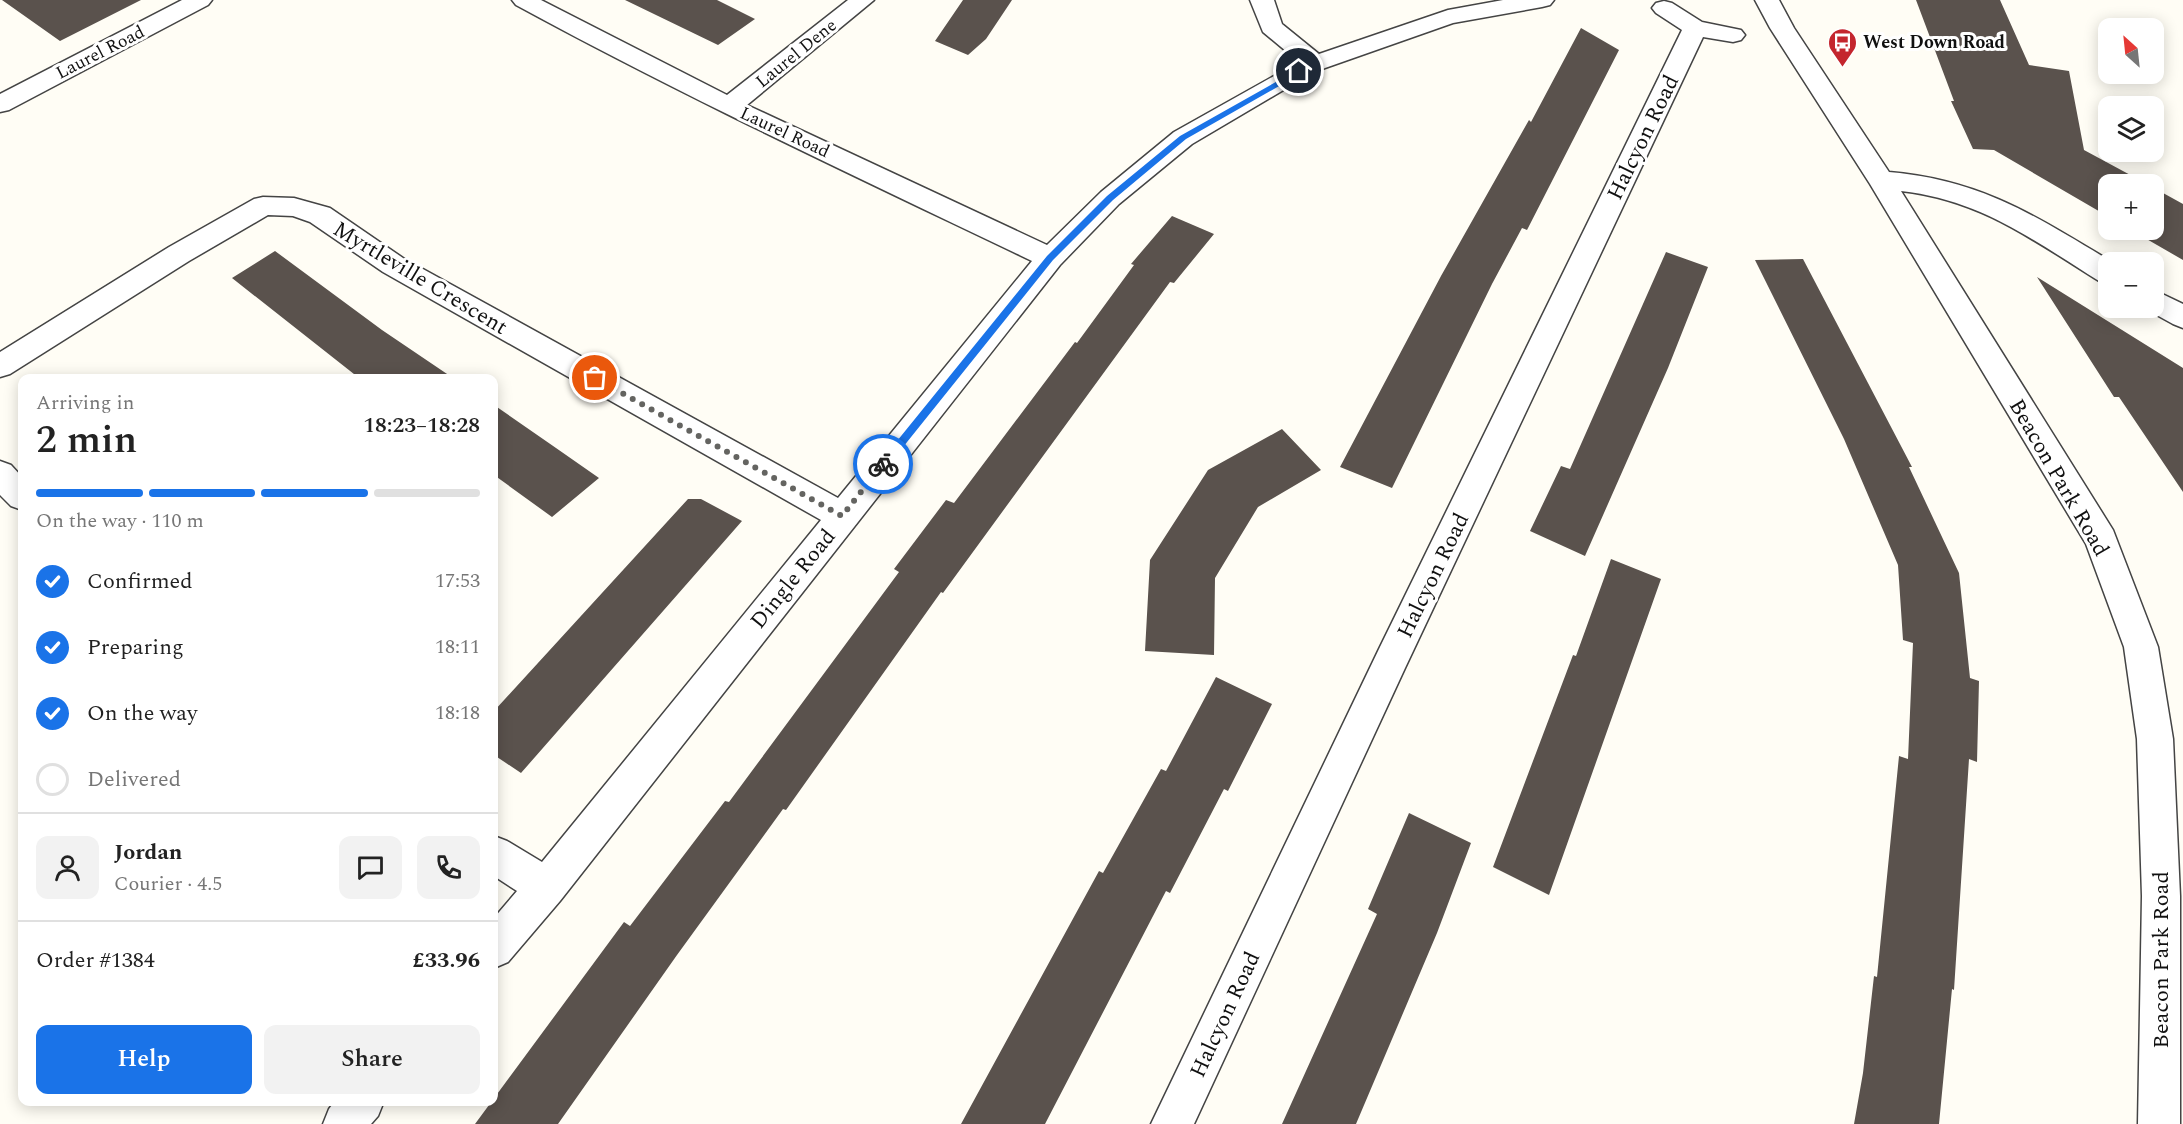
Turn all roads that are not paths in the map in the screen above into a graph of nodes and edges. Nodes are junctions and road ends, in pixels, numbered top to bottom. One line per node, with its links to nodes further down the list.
1 (200, 0): 12 (street, Laurel Road)
2 (524, 0): 13 (street, Laurel Road)
3 (862, 0): 13 (street, Laurel Dene)
4 (1262, 0): 10 (street)
5 (1542, 0): 10 (street, Dingle Road)
6 (1767, 0): 14 (street, Beacon Park Road)
7 (1664, 8): 8 (street)
8 (1695, 28): 9 (street); 28 (street, Halcyon Road)
9 (1733, 35)
10 (1316, 63): 15 (street, Dingle Road)
11 (0, 75): 12 (street)
12 (8, 99)
13 (730, 106): 15 (street, Laurel Road)
14 (1881, 180): 16 (street); 29 (street, Beacon Park Road)
15 (1050, 258): 22 (street, Dingle Road)
16 (2098, 267)
17 (2164, 306): 18 (street)
18 (2183, 317)
19 (6, 352): 22 (street, Myrtleville Crescent)
20 (0, 474): 21 (street)
21 (18, 492)
22 (842, 516): 24 (street, Dingle Road)
23 (498, 857): 24 (street)
24 (546, 887): 25 (street, Dingle Road)
25 (498, 943)
26 (359, 1106): 27 (street)
27 (344, 1124)
28 (1172, 1124)
29 (2159, 1124)

